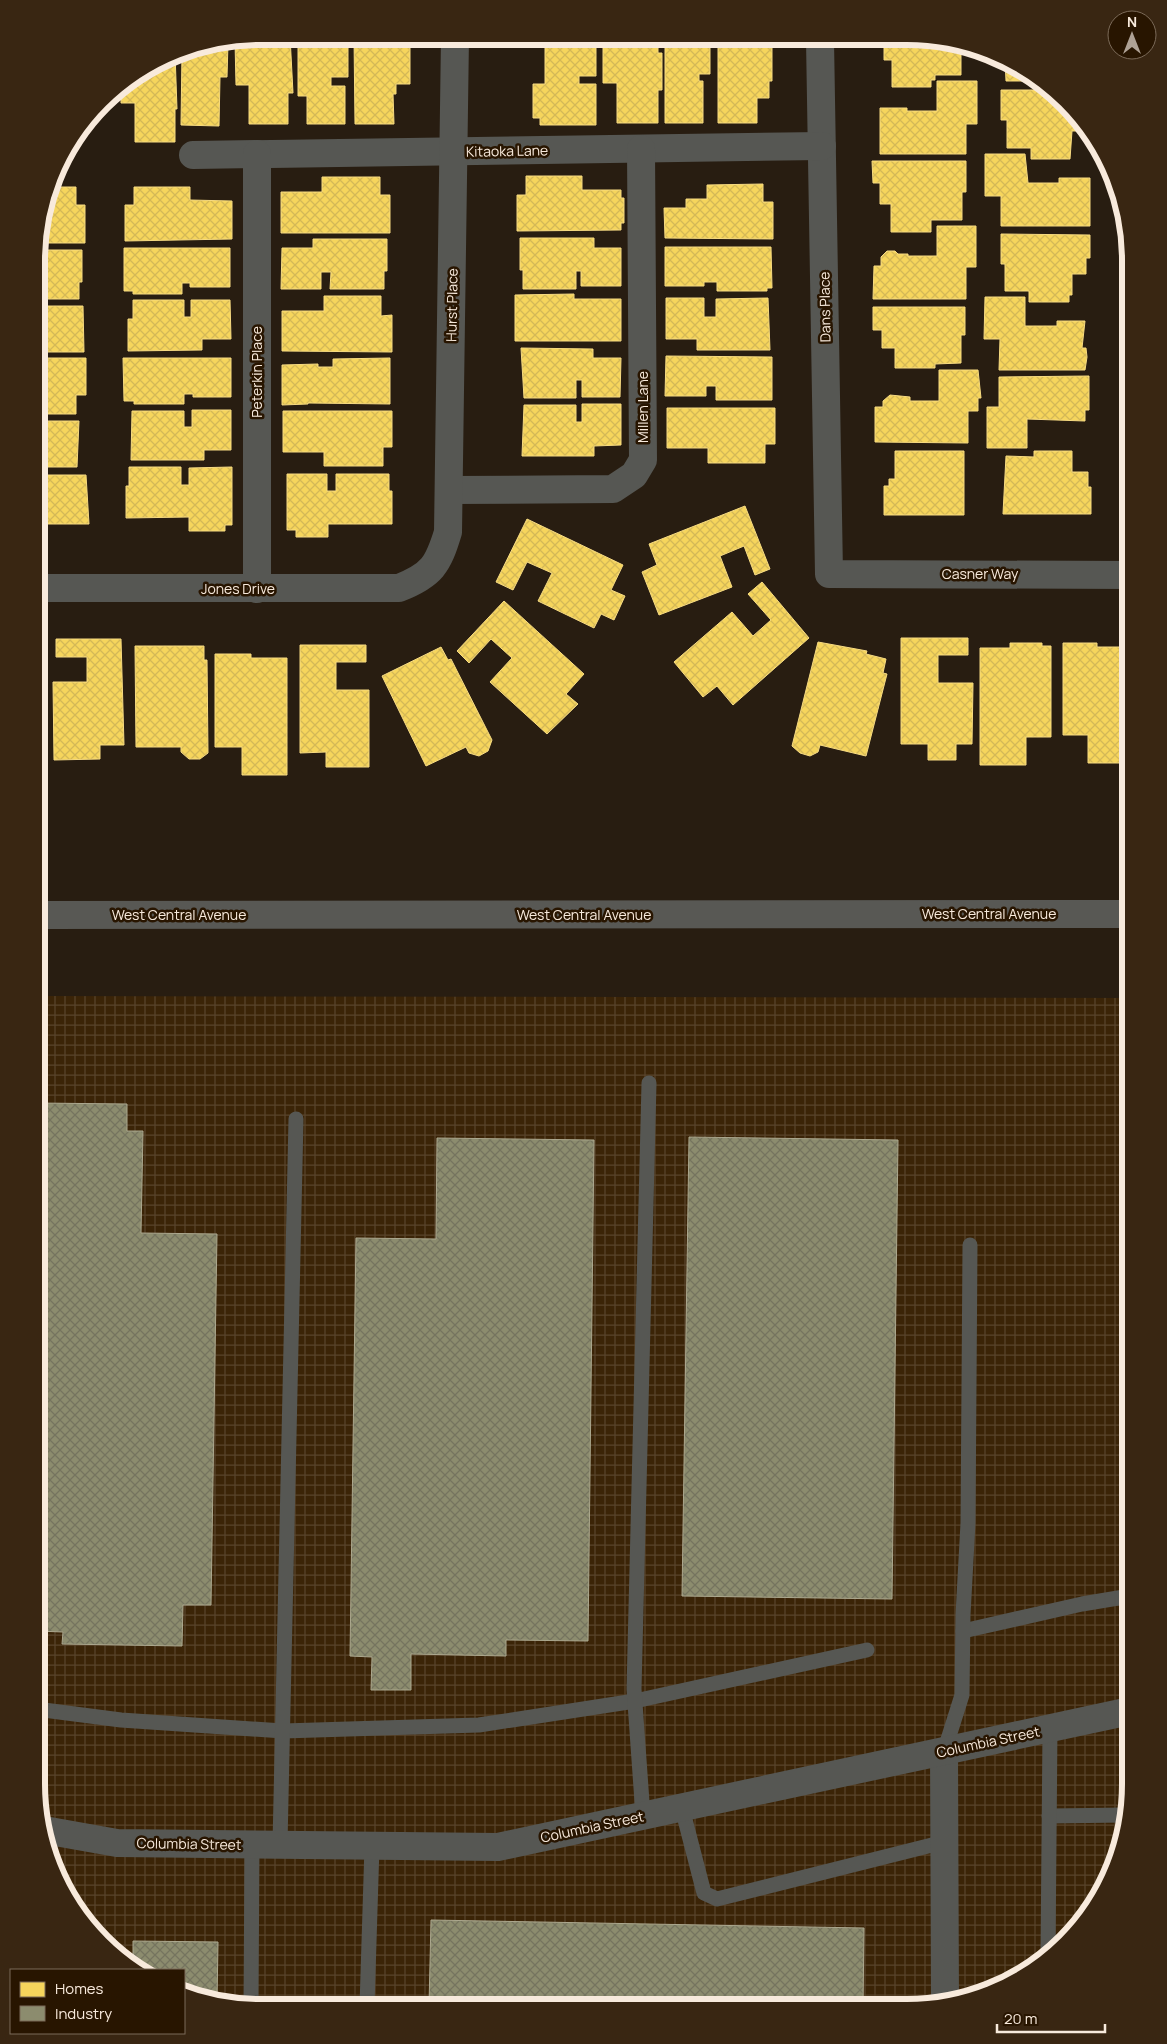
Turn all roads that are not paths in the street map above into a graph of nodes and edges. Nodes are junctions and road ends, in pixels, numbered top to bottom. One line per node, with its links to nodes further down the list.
1 (455, 45): 5 (street, Hurst Place)
2 (820, 45): 3 (street, Dans Place)
3 (822, 146): 4 (street, Kitaoka Lane); 10 (street, Dans Place)
4 (641, 149): 5 (street, Kitaoka Lane); 8 (street, Millen Lane)
5 (454, 152): 6 (street, Kitaoka Lane); 8 (street, Hurst Place)
6 (258, 154): 7 (street, Kitaoka Lane); 13 (street, Peterkin Place)
7 (193, 155)
8 (450, 490): 9 (street, Hurst Place)
9 (433, 569): 13 (street, Jones Drive)
10 (829, 574): 11 (street, Casner Way)
11 (1122, 575)
12 (45, 588): 13 (street, Jones Drive)
13 (257, 589)
14 (1122, 914): 15 (main road, West Central Avenue)
15 (45, 915)
16 (649, 1083): 22 (lane)
17 (296, 1119): 26 (lane)
18 (970, 1245): 20 (lane)
19 (1122, 1597): 20 (lane)
20 (963, 1631): 27 (lane)
21 (867, 1650): 22 (lane)
22 (635, 1701): 26 (lane); 30 (lane)
23 (45, 1710): 26 (lane)
24 (1122, 1713): 25 (street, Columbia Street)
25 (1050, 1728): 27 (street, Columbia Street); 31 (lane)
26 (283, 1731): 35 (lane)
27 (944, 1752): 28 (street, Columbia Street); 33 (street)
28 (682, 1808): 30 (street, Columbia Street); 33 (lane)
29 (1120, 1815): 31 (lane)
30 (643, 1816): 36 (street, Columbia Street)
31 (1049, 1816): 37 (lane)
32 (50, 1831): 34 (street, Columbia Street)
33 (944, 1842): 38 (street)
34 (252, 1844): 35 (street, Columbia Street); 39 (lane)
35 (280, 1844): 36 (street, Columbia Street)
36 (372, 1846): 40 (lane)
37 (1048, 1947)
38 (945, 1996)
39 (251, 1999)
40 (367, 1999)

